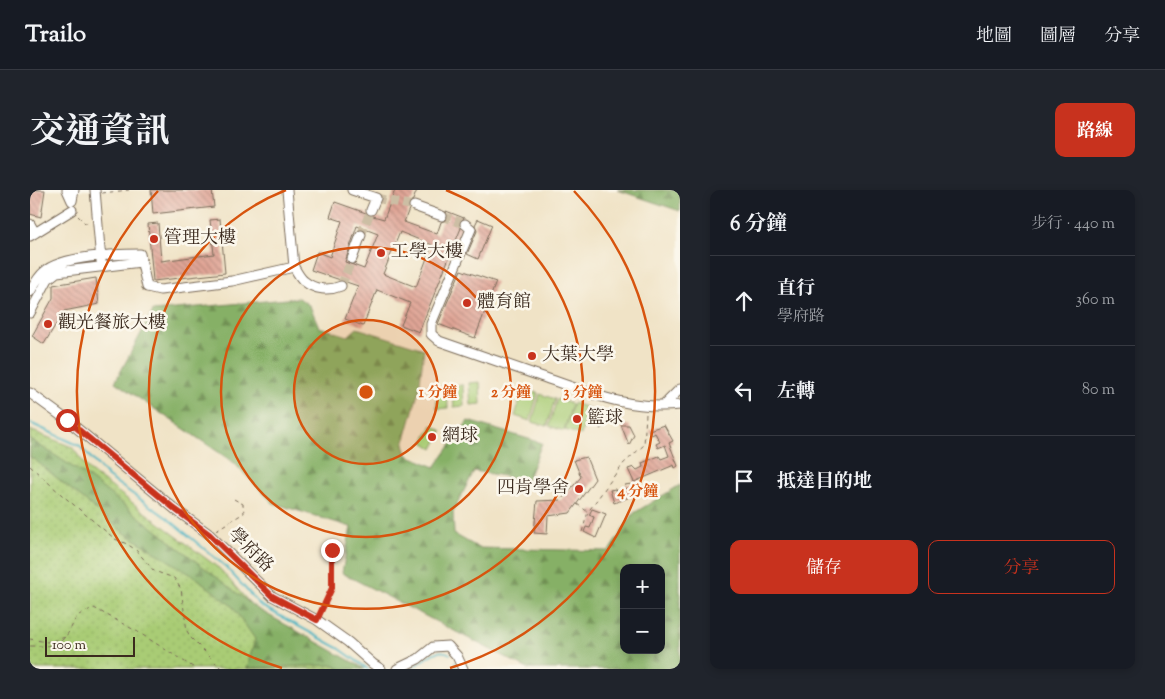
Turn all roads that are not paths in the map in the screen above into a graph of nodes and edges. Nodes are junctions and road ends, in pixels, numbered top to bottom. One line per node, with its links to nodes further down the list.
1 (67, 190): 2 (street)
2 (74, 190)
3 (287, 190): 19 (street)
4 (352, 190): 6 (street)
5 (95, 192): 15 (street)
6 (367, 193): 9 (street)
7 (414, 206): 10 (street)
8 (72, 210): 13 (street)
9 (371, 210)
10 (442, 216)
11 (30, 224): 13 (street)
12 (465, 224): 26 (street)
13 (32, 235)
14 (361, 235): 16 (street)
15 (100, 256): 17 (street); 18 (street); 21 (street)
16 (352, 259)
17 (141, 262): 18 (street); 19 (street)
18 (101, 266): 22 (street)
19 (294, 267): 20 (street)
20 (341, 286)
21 (30, 292)
22 (30, 313)
23 (680, 389): 26 (street)
24 (30, 393): 27 (street, 學府路)
25 (680, 405): 26 (street)
26 (664, 406)
27 (381, 669)
28 (397, 669): 29 (street)
29 (463, 669)

